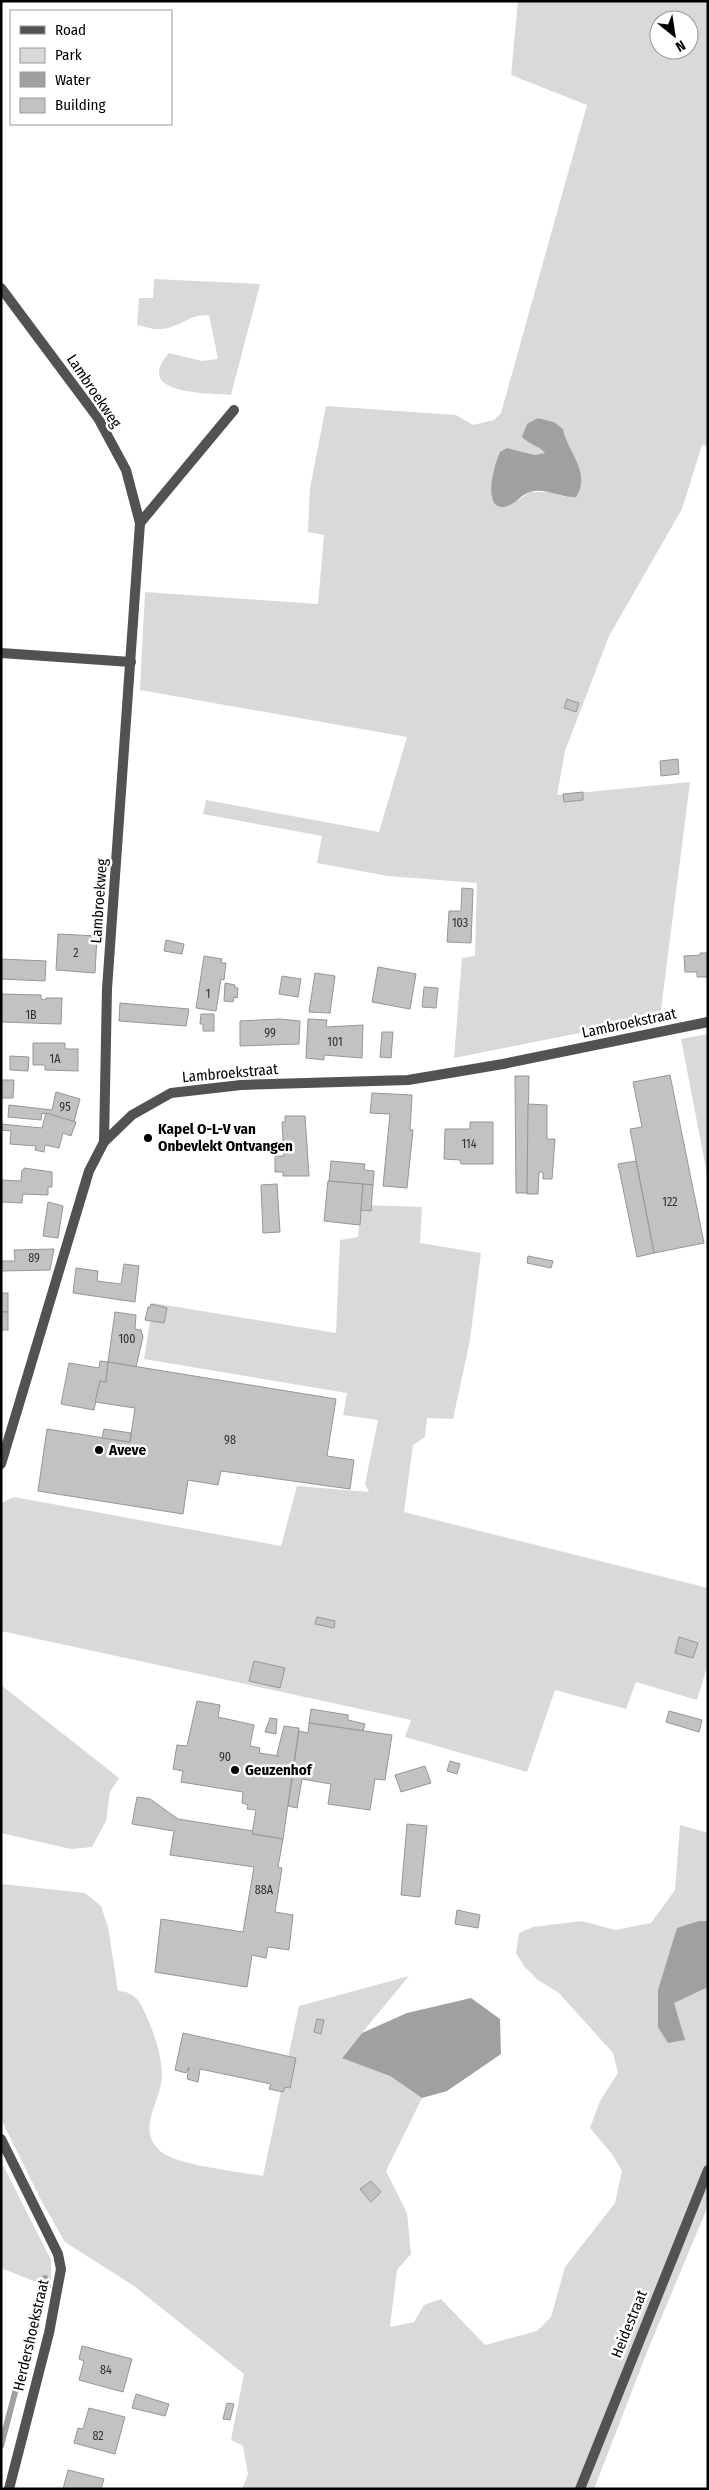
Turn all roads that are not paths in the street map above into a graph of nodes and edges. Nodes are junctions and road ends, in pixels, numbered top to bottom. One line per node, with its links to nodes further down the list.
1 (1, 288): 3 (street, Lambroekweg)
2 (234, 410): 3 (street)
3 (140, 523): 5 (street, Lambroekweg)
4 (1, 653): 5 (street)
5 (131, 662): 7 (street, Lambroekweg)
6 (708, 1022): 7 (street, Lambroekstraat)
7 (104, 1142): 8 (street, Lambroekstraat)
8 (1, 1464)
9 (1, 2139): 11 (street, Herdershoekstraat)
10 (708, 2170): 12 (street, Heidestraat)
11 (10, 2489)
12 (580, 2489)

